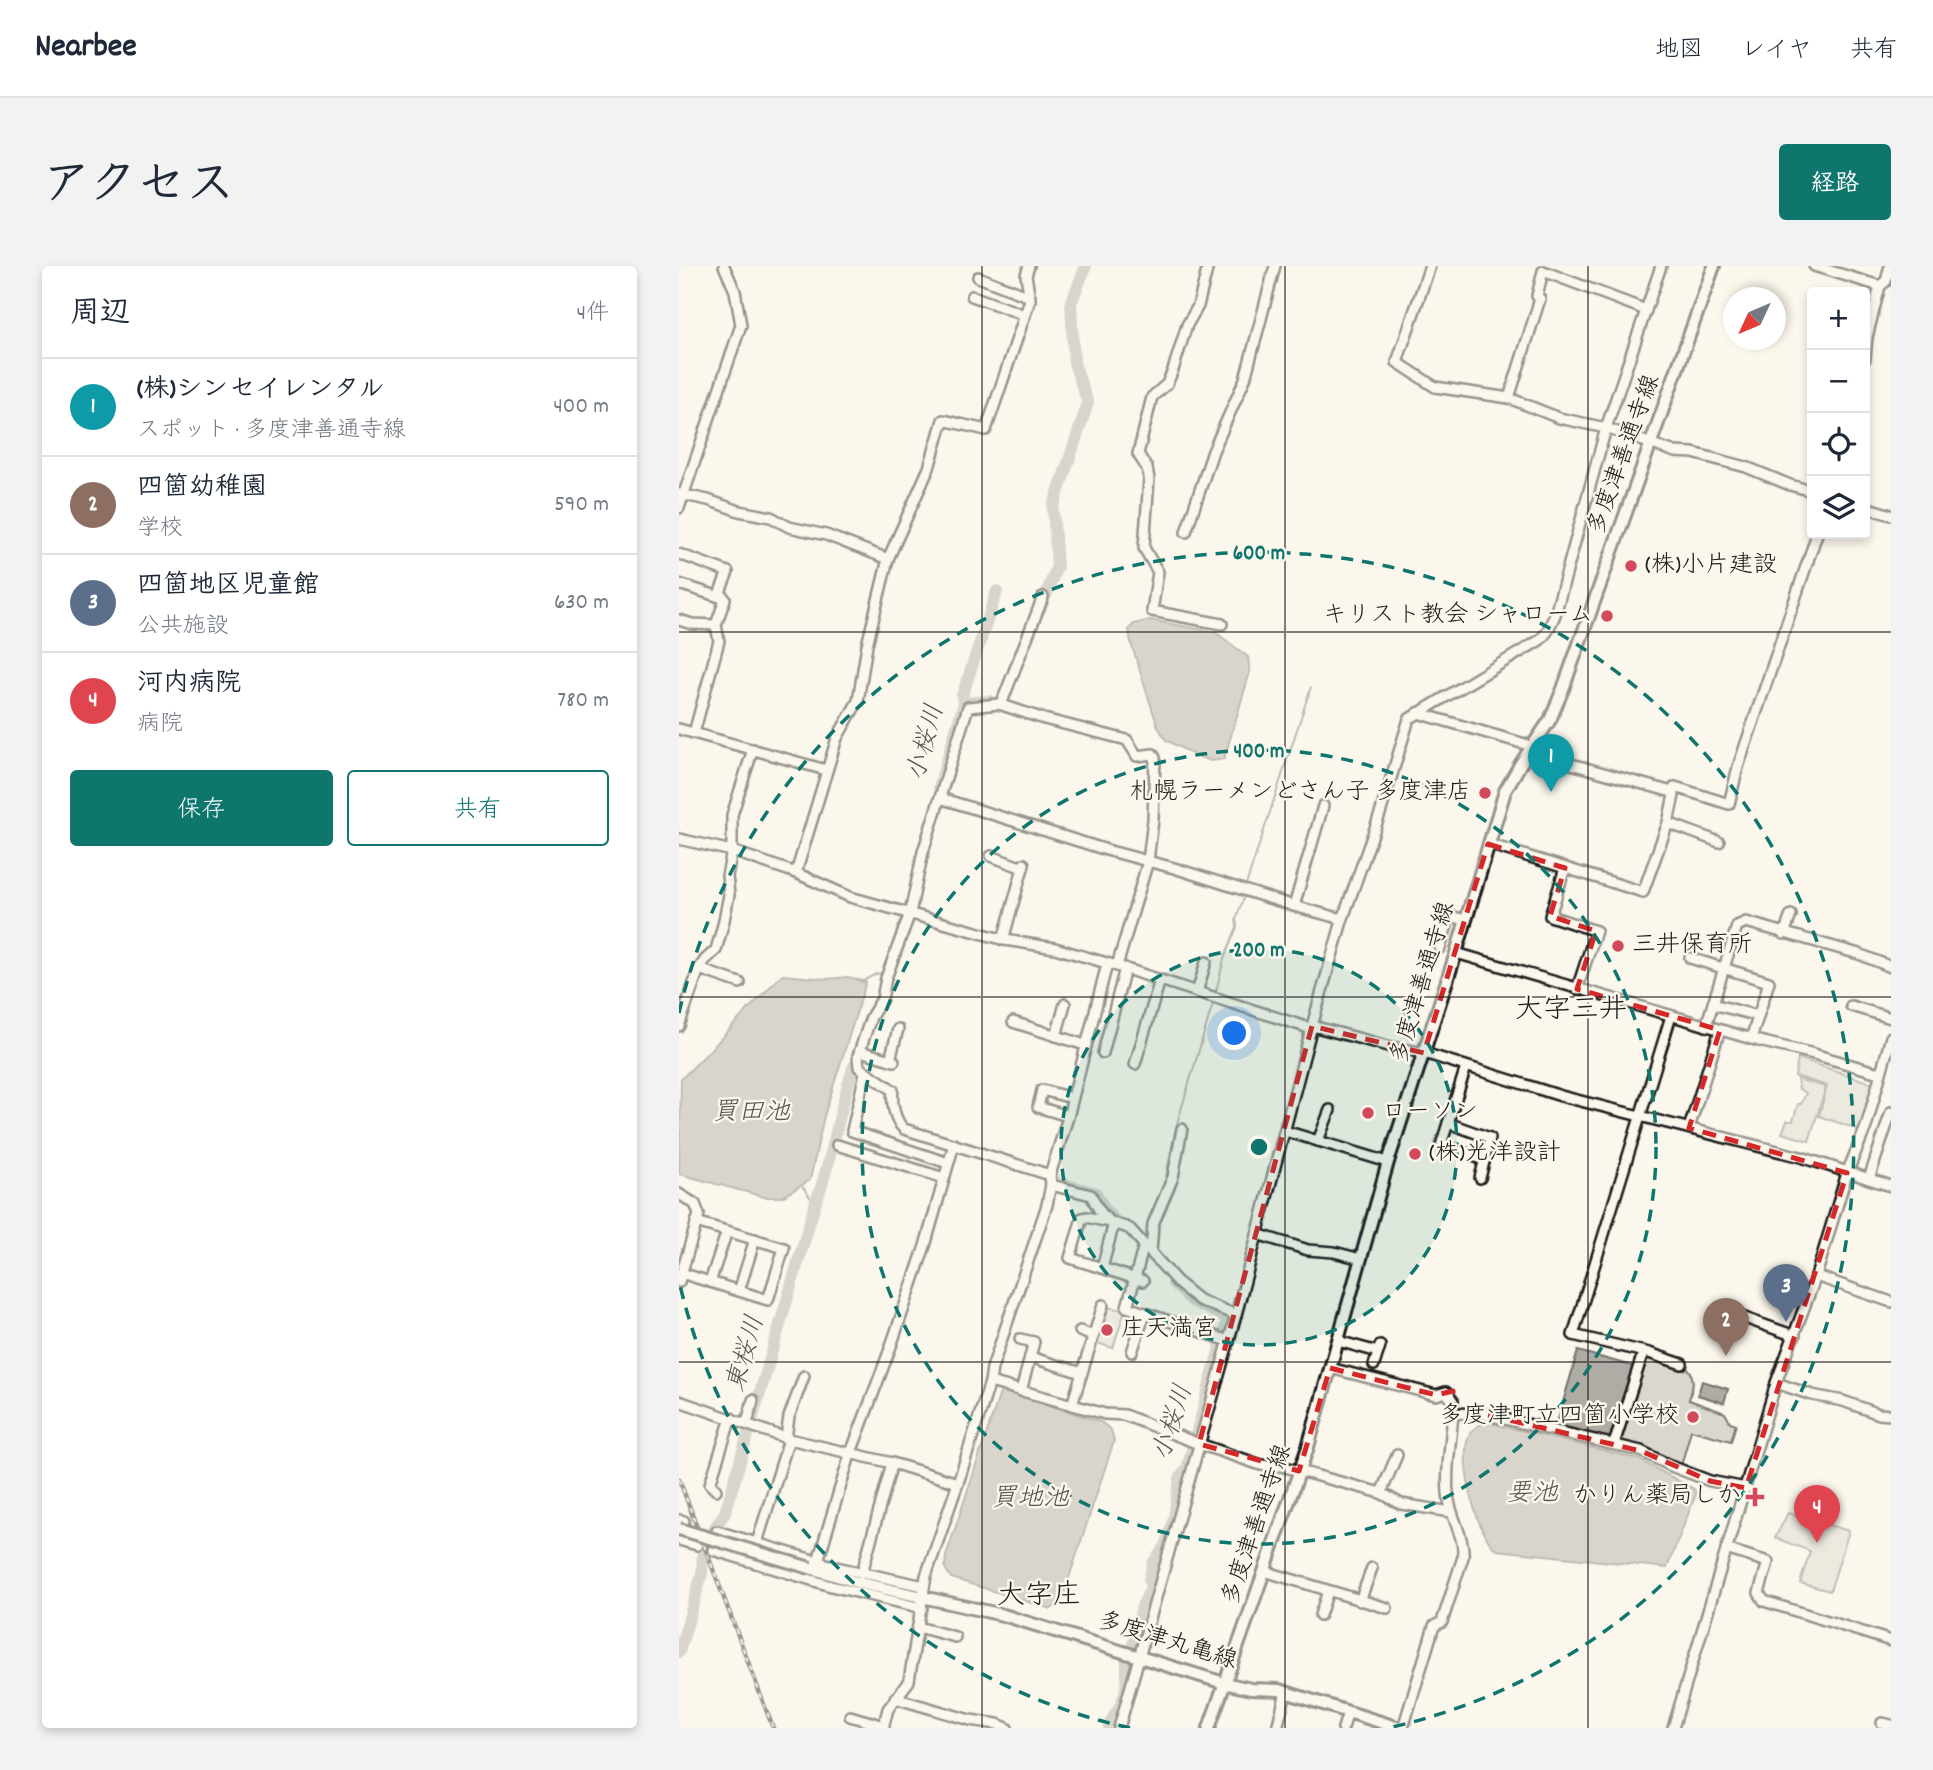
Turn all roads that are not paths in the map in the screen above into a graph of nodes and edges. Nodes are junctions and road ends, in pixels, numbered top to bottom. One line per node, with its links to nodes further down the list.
1 (724, 266): 21 (street)
2 (1029, 266): 13 (street)
3 (1208, 266): 33 (street)
4 (1275, 266): 25 (street)
5 (1430, 266): 17 (street)
6 (1661, 266): 14 (street)
7 (1714, 266): 19 (main road, 多度津善通寺線)
8 (1814, 266): 11 (street)
9 (1891, 266): 11 (street)
10 (978, 277): 13 (street)
11 (1885, 284): 16 (street)
12 (972, 296): 15 (street)
13 (1030, 297): 15 (street)
14 (1646, 310): 17 (street); 18 (street)
15 (1025, 316): 28 (street)
16 (1866, 350)
17 (1509, 398): 18 (street)
18 (1606, 428): 19 (street); 36 (street)
19 (1651, 444): 20 (street); 40 (main road, 多度津善通寺線)
20 (1807, 490)
21 (681, 494): 22 (street); 28 (street)
22 (679, 508)
23 (1870, 509): 24 (street)
24 (1891, 515)
25 (1186, 533)
26 (1815, 539): 42 (street)
27 (679, 554): 31 (street)
28 (888, 559): 41 (street)
29 (679, 584): 31 (street)
30 (1043, 597): 35 (street)
31 (725, 598): 34 (street)
32 (679, 620): 34 (street)
33 (1221, 624)
34 (716, 625): 38 (street)
35 (1002, 701): 43 (street); 51 (street)
36 (1417, 713): 40 (street); 57 (street)
37 (679, 729): 38 (street)
38 (694, 733): 39 (street)
39 (753, 749): 41 (street); 49 (street)
40 (1530, 749): 42 (street); 48 (main road, 多度津善通寺線)
41 (826, 770): 53 (street)
42 (1672, 792): 45 (street)
43 (940, 798): 51 (street); 55 (street)
44 (1323, 806): 54 (street)
45 (1668, 823): 47 (street); 52 (street)
46 (679, 839): 49 (street)
47 (1719, 842)
48 (1489, 844): 52 (street); 58 (main road, 多度津善通寺線)
49 (732, 851): 53 (street); 68 (street)
50 (991, 856): 60 (street)
51 (1148, 860): 54 (street); 65 (street)
52 (1565, 868): 71 (street)
53 (796, 873): 55 (street)
54 (1294, 906): 57 (street)
55 (910, 913): 60 (street); 89 (street)
56 (1791, 915): 59 (street)
57 (1342, 919): 82 (street)
58 (1466, 920): 61 (street); 62 (main road, 多度津善通寺線)
59 (1784, 934): 66 (street); 67 (street)
60 (1003, 940): 65 (street)
61 (1440, 948)
62 (1456, 953): 71 (street); 90 (main road, 多度津善通寺線)
63 (1690, 958): 67 (street)
64 (1206, 962): 72 (street)
65 (1116, 966): 69 (street); 88 (street); 91 (street)
66 (1891, 967)
67 (1724, 968): 74 (street); 77 (street)
68 (699, 969): 70 (street); 80 (street)
69 (1160, 980): 72 (street); 92 (street)
70 (740, 983)
71 (1577, 989): 76 (street)
72 (1197, 992): 82 (street)
73 (1065, 1004): 85 (street)
74 (1713, 1004): 77 (street); 81 (street)
75 (1851, 1006): 78 (street)
76 (1671, 1016): 81 (street); 100 (street)
77 (1758, 1016): 87 (street)
78 (1891, 1018)
79 (1013, 1022): 85 (street)
80 (679, 1026)
81 (1706, 1026): 84 (street)
82 (1312, 1027): 90 (street); 104 (street)
83 (898, 1029): 89 (street)
84 (1720, 1030): 87 (street); 102 (street)
85 (1056, 1036): 88 (street)
86 (1891, 1037): 94 (street)
87 (1751, 1039): 94 (street)
88 (1085, 1045): 96 (street)
89 (860, 1051): 95 (street)
90 (1424, 1053): 93 (street); 110 (main road, 多度津善通寺線)
91 (1103, 1054)
92 (1135, 1064)
93 (1466, 1067): 100 (street); 101 (street)
94 (1879, 1073): 112 (street)
95 (865, 1075): 107 (street); 111 (street)
96 (1072, 1098): 99 (street); 99 (street)
97 (1330, 1110): 105 (street)
98 (1891, 1112): 106 (street)
99 (1068, 1116): 116 (street)
100 (1641, 1117): 102 (street); 144 (street)
101 (1448, 1123): 109 (street); 109 (street)
102 (1689, 1128): 112 (street)
103 (1182, 1129): 124 (street)
104 (1285, 1132): 105 (street); 122 (street)
105 (1318, 1142): 110 (street)
106 (1886, 1143): 115 (street)
107 (954, 1144): 111 (street); 116 (street)
108 (837, 1145): 113 (street)
109 (1485, 1160): 114 (street)
110 (1388, 1162): 125 (main road, 多度津善通寺線)
111 (948, 1163): 113 (street)
112 (1847, 1172): 115 (street); 127 (street)
113 (944, 1178): 164 (street)
114 (1480, 1178)
115 (1869, 1179): 117 (street)
116 (1050, 1180): 120 (street); 151 (street)
117 (1891, 1186)
118 (679, 1194): 119 (street)
119 (697, 1222): 121 (street); 128 (street)
120 (1114, 1223): 124 (street); 126 (street); 126 (street)
121 (727, 1231): 123 (street); 130 (street)
122 (1257, 1234): 125 (street); 135 (street)
123 (755, 1239): 131 (street); 131 (street)
124 (1148, 1248): 129 (street); 135 (street)
125 (1361, 1259): 142 (main road, 多度津善通寺線)
126 (1102, 1268): 129 (street)
127 (1816, 1276): 132 (street); 139 (street)
128 (680, 1278): 130 (street)
129 (1139, 1280): 134 (street)
130 (710, 1282): 131 (street)
131 (739, 1291)
132 (1891, 1302)
133 (1103, 1304): 138 (street)
134 (1145, 1313): 141 (street); 143 (street)
135 (1236, 1315): 141 (street)
136 (1742, 1317): 139 (street)
137 (1080, 1331): 138 (street)
138 (1093, 1336): 149 (street)
139 (1795, 1336): 152 (street)
140 (1020, 1339): 145 (street)
141 (1229, 1341): 162 (street)
142 (1338, 1341): 147 (street); 148 (main road, 多度津善通寺線)
143 (1132, 1352)
144 (1643, 1353): 146 (street); 163 (street)
145 (1030, 1357): 149 (street); 153 (street)
146 (1682, 1364)
147 (1374, 1365)
148 (1330, 1368): 157 (street); 167 (main road, 多度津善通寺線)
149 (1082, 1373): 156 (street)
150 (804, 1376): 161 (street)
151 (989, 1382): 153 (street); 168 (street)
152 (1776, 1382): 158 (street); 169 (street)
153 (1021, 1391): 156 (street)
154 (753, 1399): 160 (street)
155 (679, 1401): 159 (street)
156 (1072, 1405): 162 (street)
157 (1453, 1413): 163 (street); 172 (street)
158 (1891, 1415)
159 (731, 1418): 160 (street); 170 (street)
160 (749, 1424): 161 (street)
161 (787, 1438): 164 (street); 176 (street)
162 (1199, 1444): 167 (street); 193 (street)
163 (1614, 1444): 169 (street)
164 (853, 1453): 166 (street); 181 (street)
165 (1397, 1455): 171 (street)
166 (893, 1463): 168 (street); 184 (street)
167 (1299, 1471): 171 (street); 183 (main road, 多度津善通寺線)
168 (958, 1483): 186 (street)
169 (1746, 1488): 179 (street)
170 (716, 1490)
171 (1381, 1493): 172 (street)
172 (1451, 1513): 206 (street)
173 (681, 1523): 181 (main road, 多度津丸亀線, bridge)
174 (717, 1531): 176 (street)
175 (679, 1540): 177 (street)
176 (757, 1543): 180 (street); 181 (street)
177 (697, 1545)
178 (713, 1549): 180 (street)
179 (1726, 1549): 192 (street); 207 (street)
180 (752, 1561): 186 (street)
181 (814, 1565): 184 (street); 186 (main road, 多度津丸亀線)
182 (1372, 1568): 187 (street)
183 (1264, 1571): 185 (street); 194 (main road, 多度津善通寺線)
184 (862, 1573): 186 (street)
185 (1328, 1591): 187 (street); 189 (street)
186 (923, 1597): 190 (street); 193 (main road, 多度津丸亀線)
187 (1360, 1601): 188 (street)
188 (1387, 1608)
189 (1320, 1615)
190 (918, 1627): 191 (street); 196 (street)
191 (955, 1637)
192 (1891, 1641)
193 (1139, 1655): 194 (main road, 多度津丸亀線); 202 (street)
194 (1224, 1683): 195 (main road, 多度津丸亀線); 203 (main road, 多度津善通寺線)
195 (1286, 1692): 197 (main road, 多度津丸亀線); 204 (street)
196 (895, 1698): 199 (street); 200 (street)
197 (1348, 1712): 205 (street); 206 (main road, 多度津丸亀線)
198 (850, 1716): 200 (street)
199 (969, 1724): 201 (street)
200 (883, 1727)
201 (1007, 1728)
202 (1119, 1728)
203 (1209, 1728)
204 (1277, 1728)
205 (1343, 1728)
206 (1401, 1728)
207 (1673, 1728)

